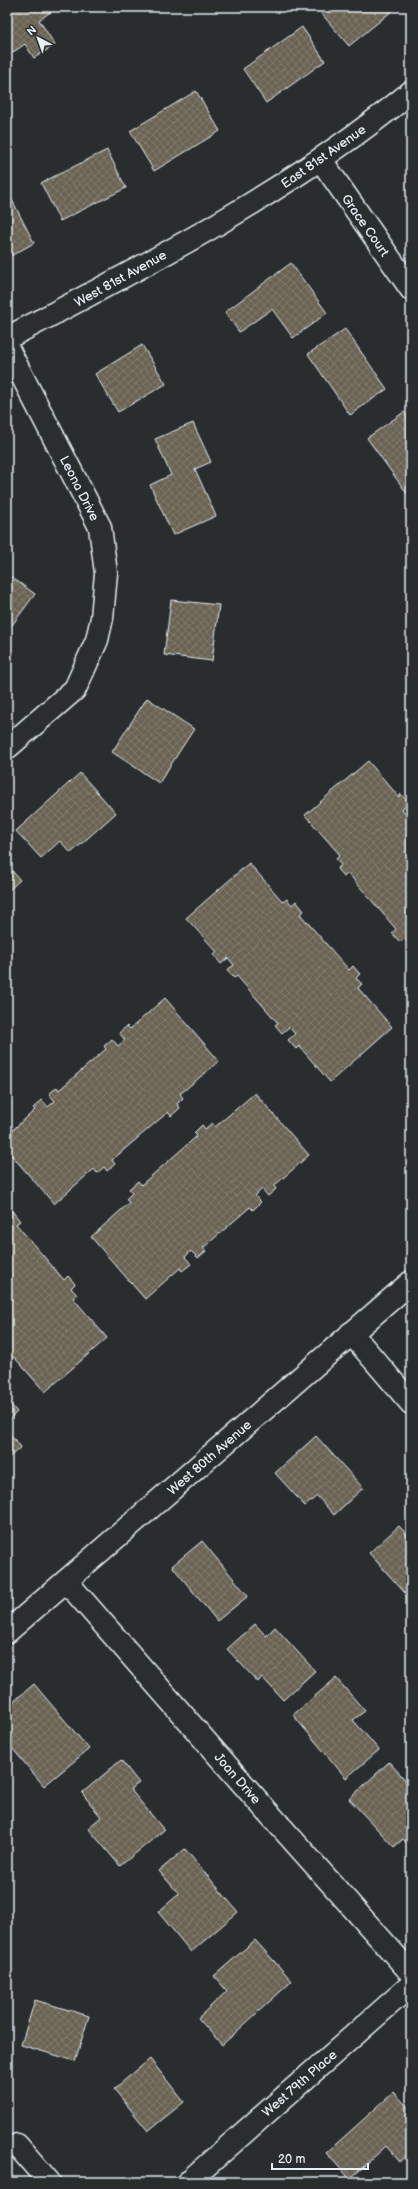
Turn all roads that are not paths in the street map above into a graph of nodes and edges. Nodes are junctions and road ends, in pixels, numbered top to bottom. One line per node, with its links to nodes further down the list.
1 (411, 92): 2 (street, East 81st Avenue)
2 (322, 160): 3 (street, East 81st Avenue); 4 (street, Grace Court)
3 (232, 215): 5 (street, West 81st Avenue)
4 (411, 289)
5 (7, 338)
6 (7, 347): 7 (street, Leona Drive)
7 (7, 748)
8 (411, 1282): 9 (street, West 80th Avenue)
9 (351, 1333): 10 (street); 11 (street, West 80th Avenue)
10 (411, 1404)
11 (66, 1580): 12 (street, West 80th Avenue); 13 (street, Joan Drive)
12 (7, 1632)
13 (411, 1973)
14 (411, 1985): 17 (street, West 79th Place)
15 (17, 2145): 16 (street)
16 (48, 2182)
17 (188, 2182)

